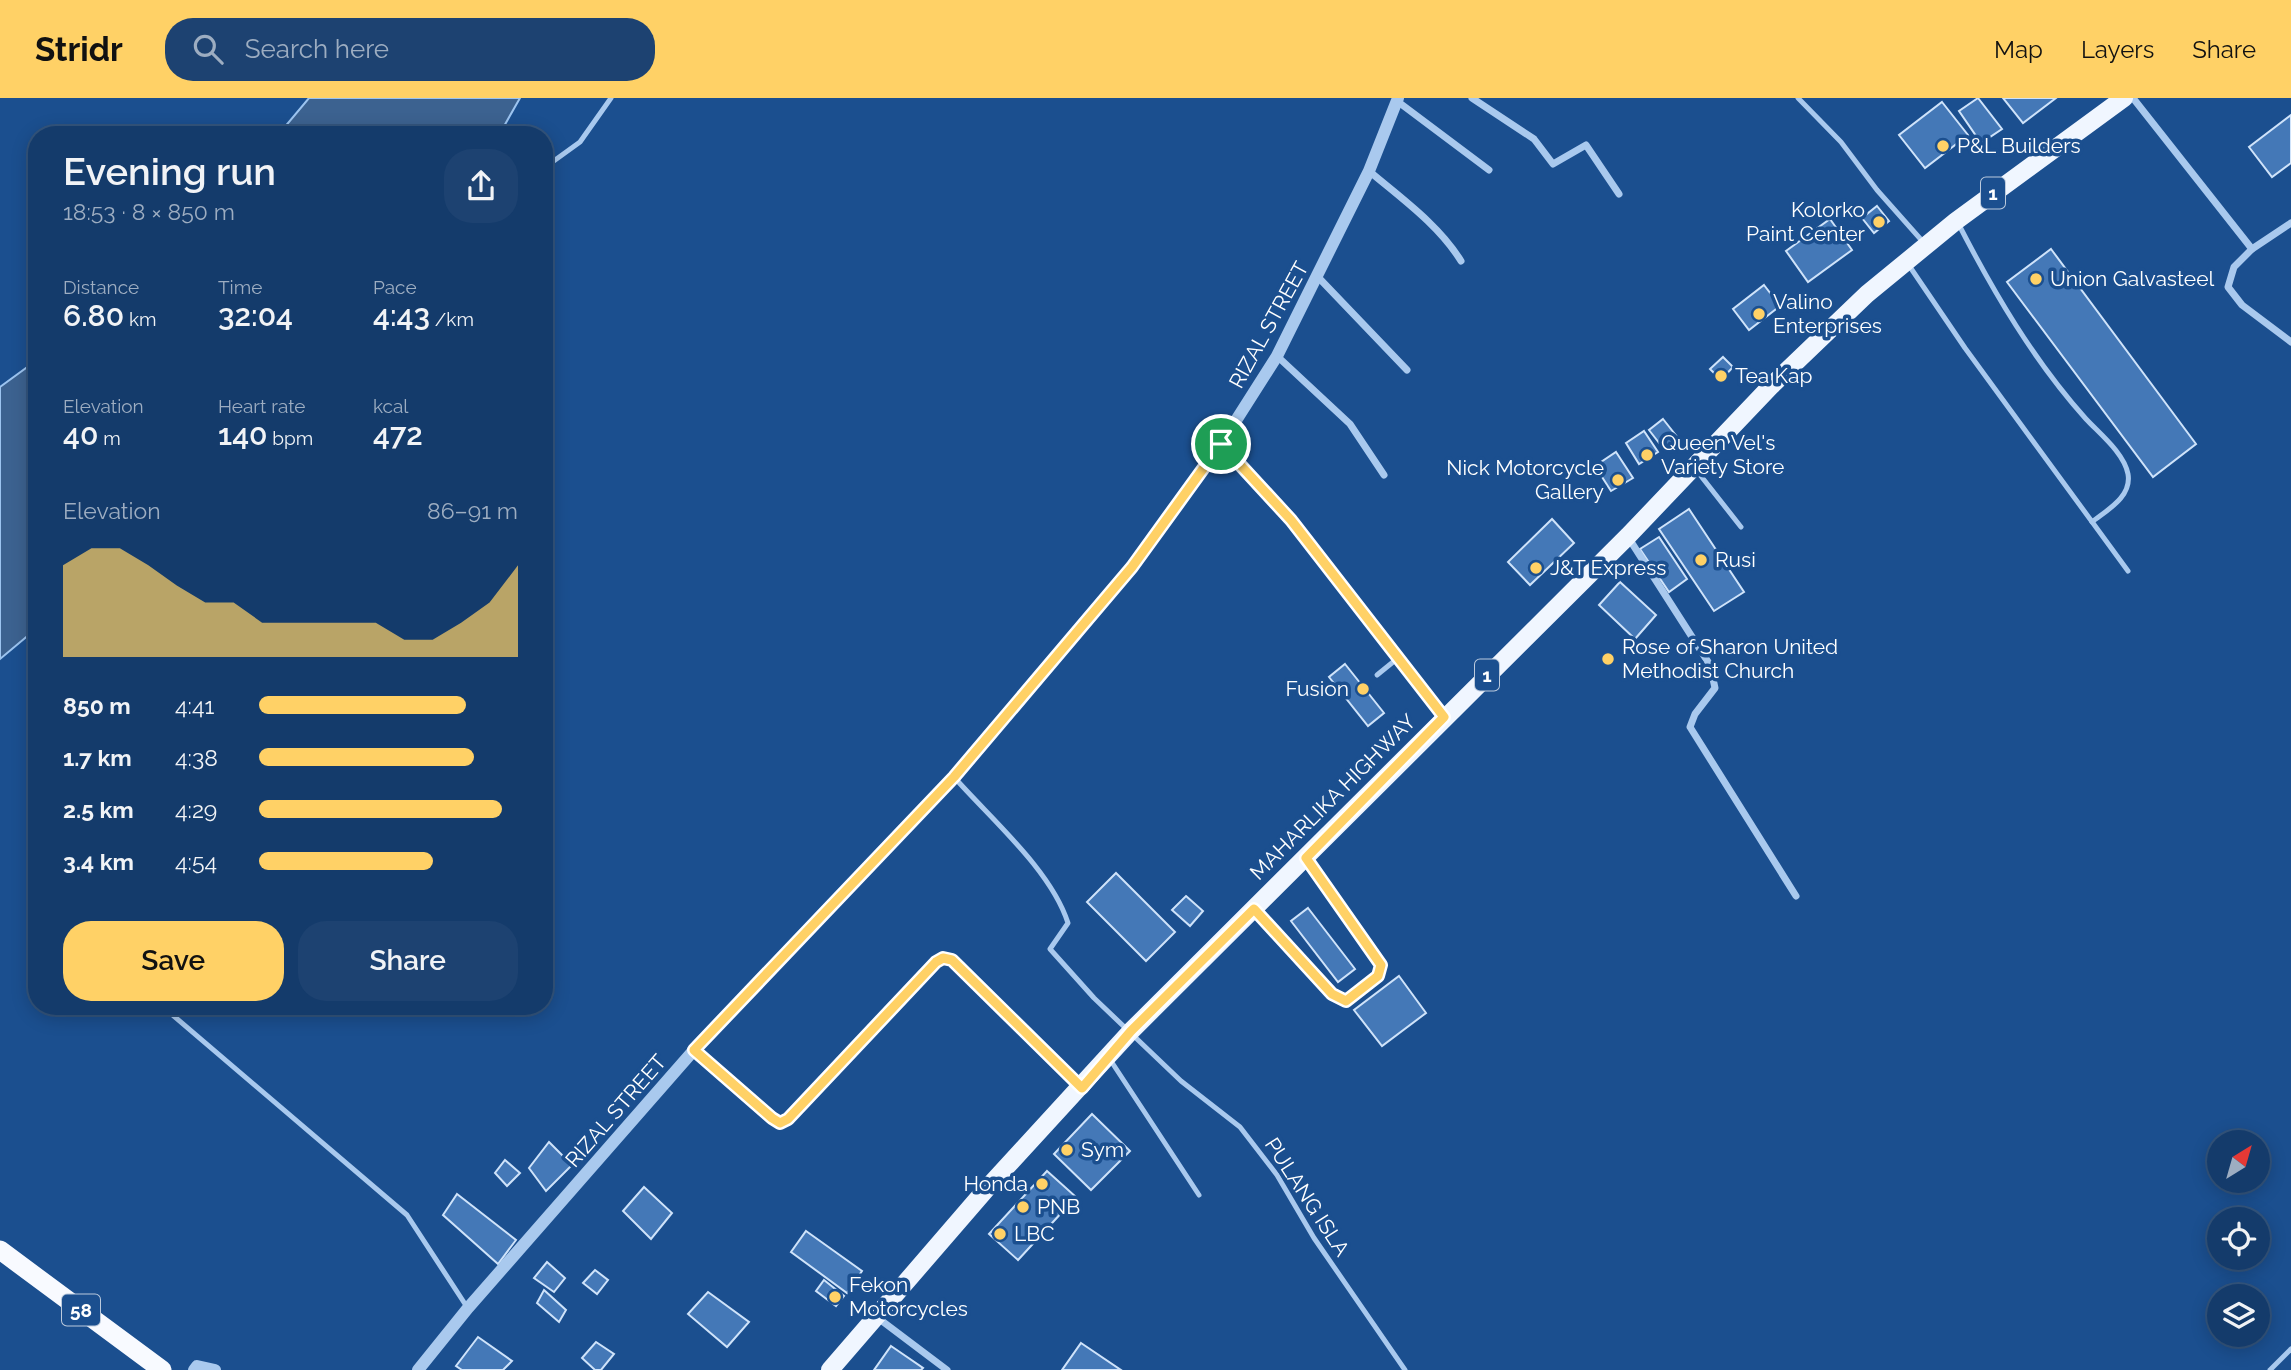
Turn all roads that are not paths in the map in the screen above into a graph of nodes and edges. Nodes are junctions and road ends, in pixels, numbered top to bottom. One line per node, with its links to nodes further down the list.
1 (611, 98): 7 (lane)
2 (1472, 98): 10 (street)
3 (1798, 98): 13 (lane)
4 (2124, 98): 11 (main road, MAHARLIKA HIGHWAY / 1)
5 (2133, 98): 14 (street)
6 (1398, 99): 8 (street); 9 (street, RIZAL STREET)
7 (553, 162)
8 (1489, 170)
9 (1369, 172): 15 (street); 17 (street, RIZAL STREET)
10 (1619, 194)
11 (1956, 221): 13 (main road, MAHARLIKA HIGHWAY / 1); 24 (lane)
12 (2291, 223): 14 (street)
13 (1927, 245): 16 (main road, MAHARLIKA HIGHWAY / 1)
14 (2252, 249): 18 (street)
15 (1461, 261)
16 (1906, 262): 22 (main road, MAHARLIKA HIGHWAY / 1); 24 (lane)
17 (1318, 277): 19 (street, RIZAL STREET); 20 (street)
18 (2291, 342)
19 (1277, 356): 21 (street, RIZAL STREET); 23 (street)
20 (1407, 370)
21 (1221, 444): 28 (street); 31 (street, RIZAL STREET)
22 (1693, 466): 25 (lane); 26 (main road, MAHARLIKA HIGHWAY / 1)
23 (1384, 475)
24 (2092, 522): 27 (lane)
25 (1741, 527)
26 (1628, 536): 30 (main road, MAHARLIKA HIGHWAY / 1); 33 (street)
27 (2128, 571)
28 (1398, 658): 29 (lane); 30 (street)
29 (1377, 675)
30 (1444, 717): 32 (main road, MAHARLIKA HIGHWAY / 1)
31 (954, 777): 36 (lane, PULANG ISLA); 37 (street, RIZAL STREET)
32 (1306, 858): 34 (main road, MAHARLIKA HIGHWAY / 1); 34 (lane)
33 (1796, 896)
34 (1254, 909): 36 (main road, MAHARLIKA HIGHWAY / 1)
35 (173, 1015): 42 (lane)
36 (1131, 1031): 38 (main road, MAHARLIKA HIGHWAY / 1); 51 (lane, PULANG ISLA)
37 (694, 1050): 39 (street); 42 (street, RIZAL STREET)
38 (1109, 1058): 39 (main road, MAHARLIKA HIGHWAY / 1); 40 (lane)
39 (1082, 1088): 43 (main road, MAHARLIKA HIGHWAY / 1)
40 (1199, 1195)
41 (0, 1250): 45 (highway, 58)
42 (468, 1308): 48 (street, RIZAL STREET)
43 (876, 1317): 49 (main road, MAHARLIKA HIGHWAY / 1); 50 (street)
44 (2291, 1349): 52 (lane)
45 (162, 1370)
46 (194, 1370): 47 (street)
47 (215, 1370)
48 (418, 1370)
49 (830, 1370)
50 (947, 1370)
51 (1405, 1370)
52 (2270, 1370)

